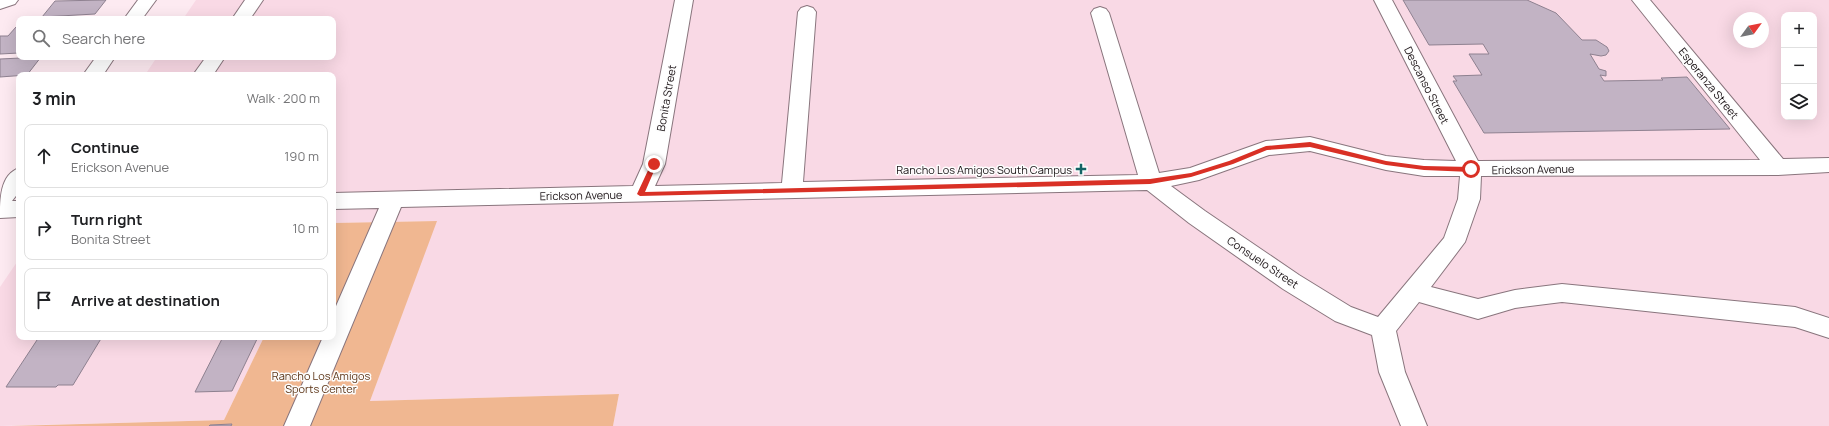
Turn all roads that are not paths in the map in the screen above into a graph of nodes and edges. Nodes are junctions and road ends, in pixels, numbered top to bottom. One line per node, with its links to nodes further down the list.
1 (9, 0): 7 (street)
2 (147, 0): 10 (street)
3 (254, 0): 11 (street)
4 (684, 0): 22 (street, Bonita Street)
5 (1383, 0): 18 (street, Descanso Street)
6 (1641, 0): 17 (street, Esperanza Street)
7 (0, 4)
8 (807, 12): 21 (street)
9 (1100, 13): 20 (street)
10 (135, 16)
11 (243, 16)
12 (104, 60): 14 (street)
13 (214, 60): 15 (street)
14 (95, 72)
15 (205, 72)
16 (1829, 165): 17 (street, Erickson Avenue)
17 (1778, 167): 18 (street, Erickson Avenue)
18 (1471, 169): 20 (street, Erickson Avenue); 28 (street)
19 (16, 180): 25 (street)
20 (1150, 182): 21 (street, Erickson Avenue); 30 (street, Consuelo Street)
21 (792, 191): 22 (street, Erickson Avenue)
22 (640, 194): 23 (street, Erickson Avenue)
23 (393, 200): 24 (street, Erickson Avenue); 31 (street)
24 (336, 201)
25 (0, 202)
26 (16, 209): 27 (street)
27 (0, 210)
28 (1413, 291): 29 (street); 30 (street)
29 (1829, 328)
30 (1383, 329): 34 (street)
31 (336, 334)
32 (334, 340): 33 (street)
33 (297, 426)
34 (1414, 426)

